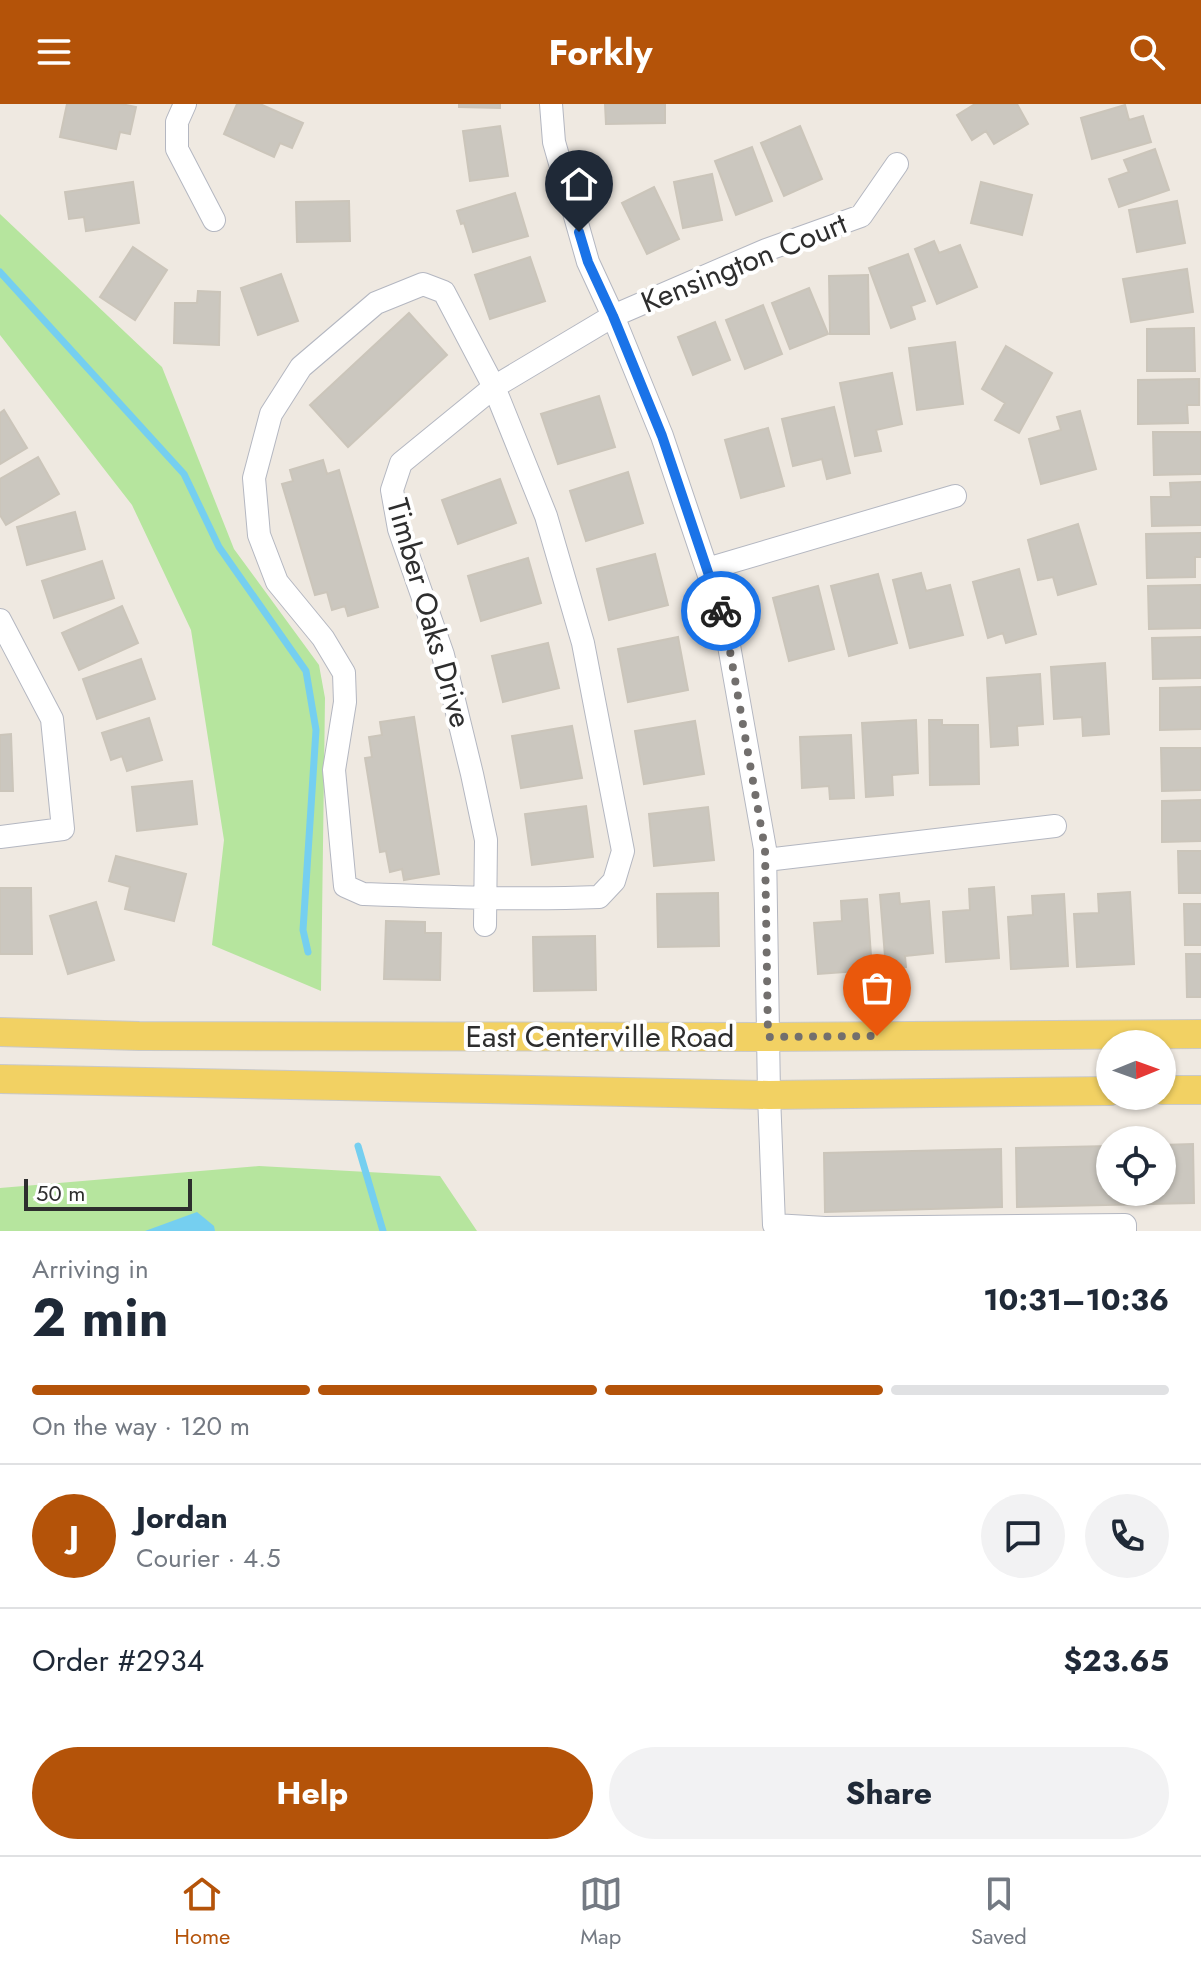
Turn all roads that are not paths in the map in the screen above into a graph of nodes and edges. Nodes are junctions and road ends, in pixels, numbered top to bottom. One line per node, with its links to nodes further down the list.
1 (185, 104): 4 (street)
2 (551, 104): 5 (street)
3 (897, 164): 5 (street, Kensington Court)
4 (214, 220)
5 (613, 316): 6 (street, Timber Oaks Drive); 8 (street)
6 (494, 387): 14 (street, Timber Oaks Drive); 14 (street); 14 (street)
7 (955, 496): 8 (street)
8 (707, 569): 13 (street)
9 (0, 620): 10 (street)
10 (7, 651): 12 (street)
11 (1055, 826): 13 (street)
12 (0, 837)
13 (766, 860): 18 (street)
14 (485, 899): 15 (street, Timber Oaks Drive)
15 (485, 925)
16 (0, 1032): 18 (main road, East Centerville Road)
17 (1201, 1034): 18 (main road, East Centerville Road)
18 (768, 1037): 23 (street)
19 (0, 1079): 23 (main road, East Centerville Road)
20 (1176, 1090): 21 (main road)
21 (1201, 1090)
22 (1096, 1091): 23 (main road, East Centerville Road)
23 (769, 1095): 24 (street)
24 (853, 1229): 25 (street)
25 (1125, 1231)

